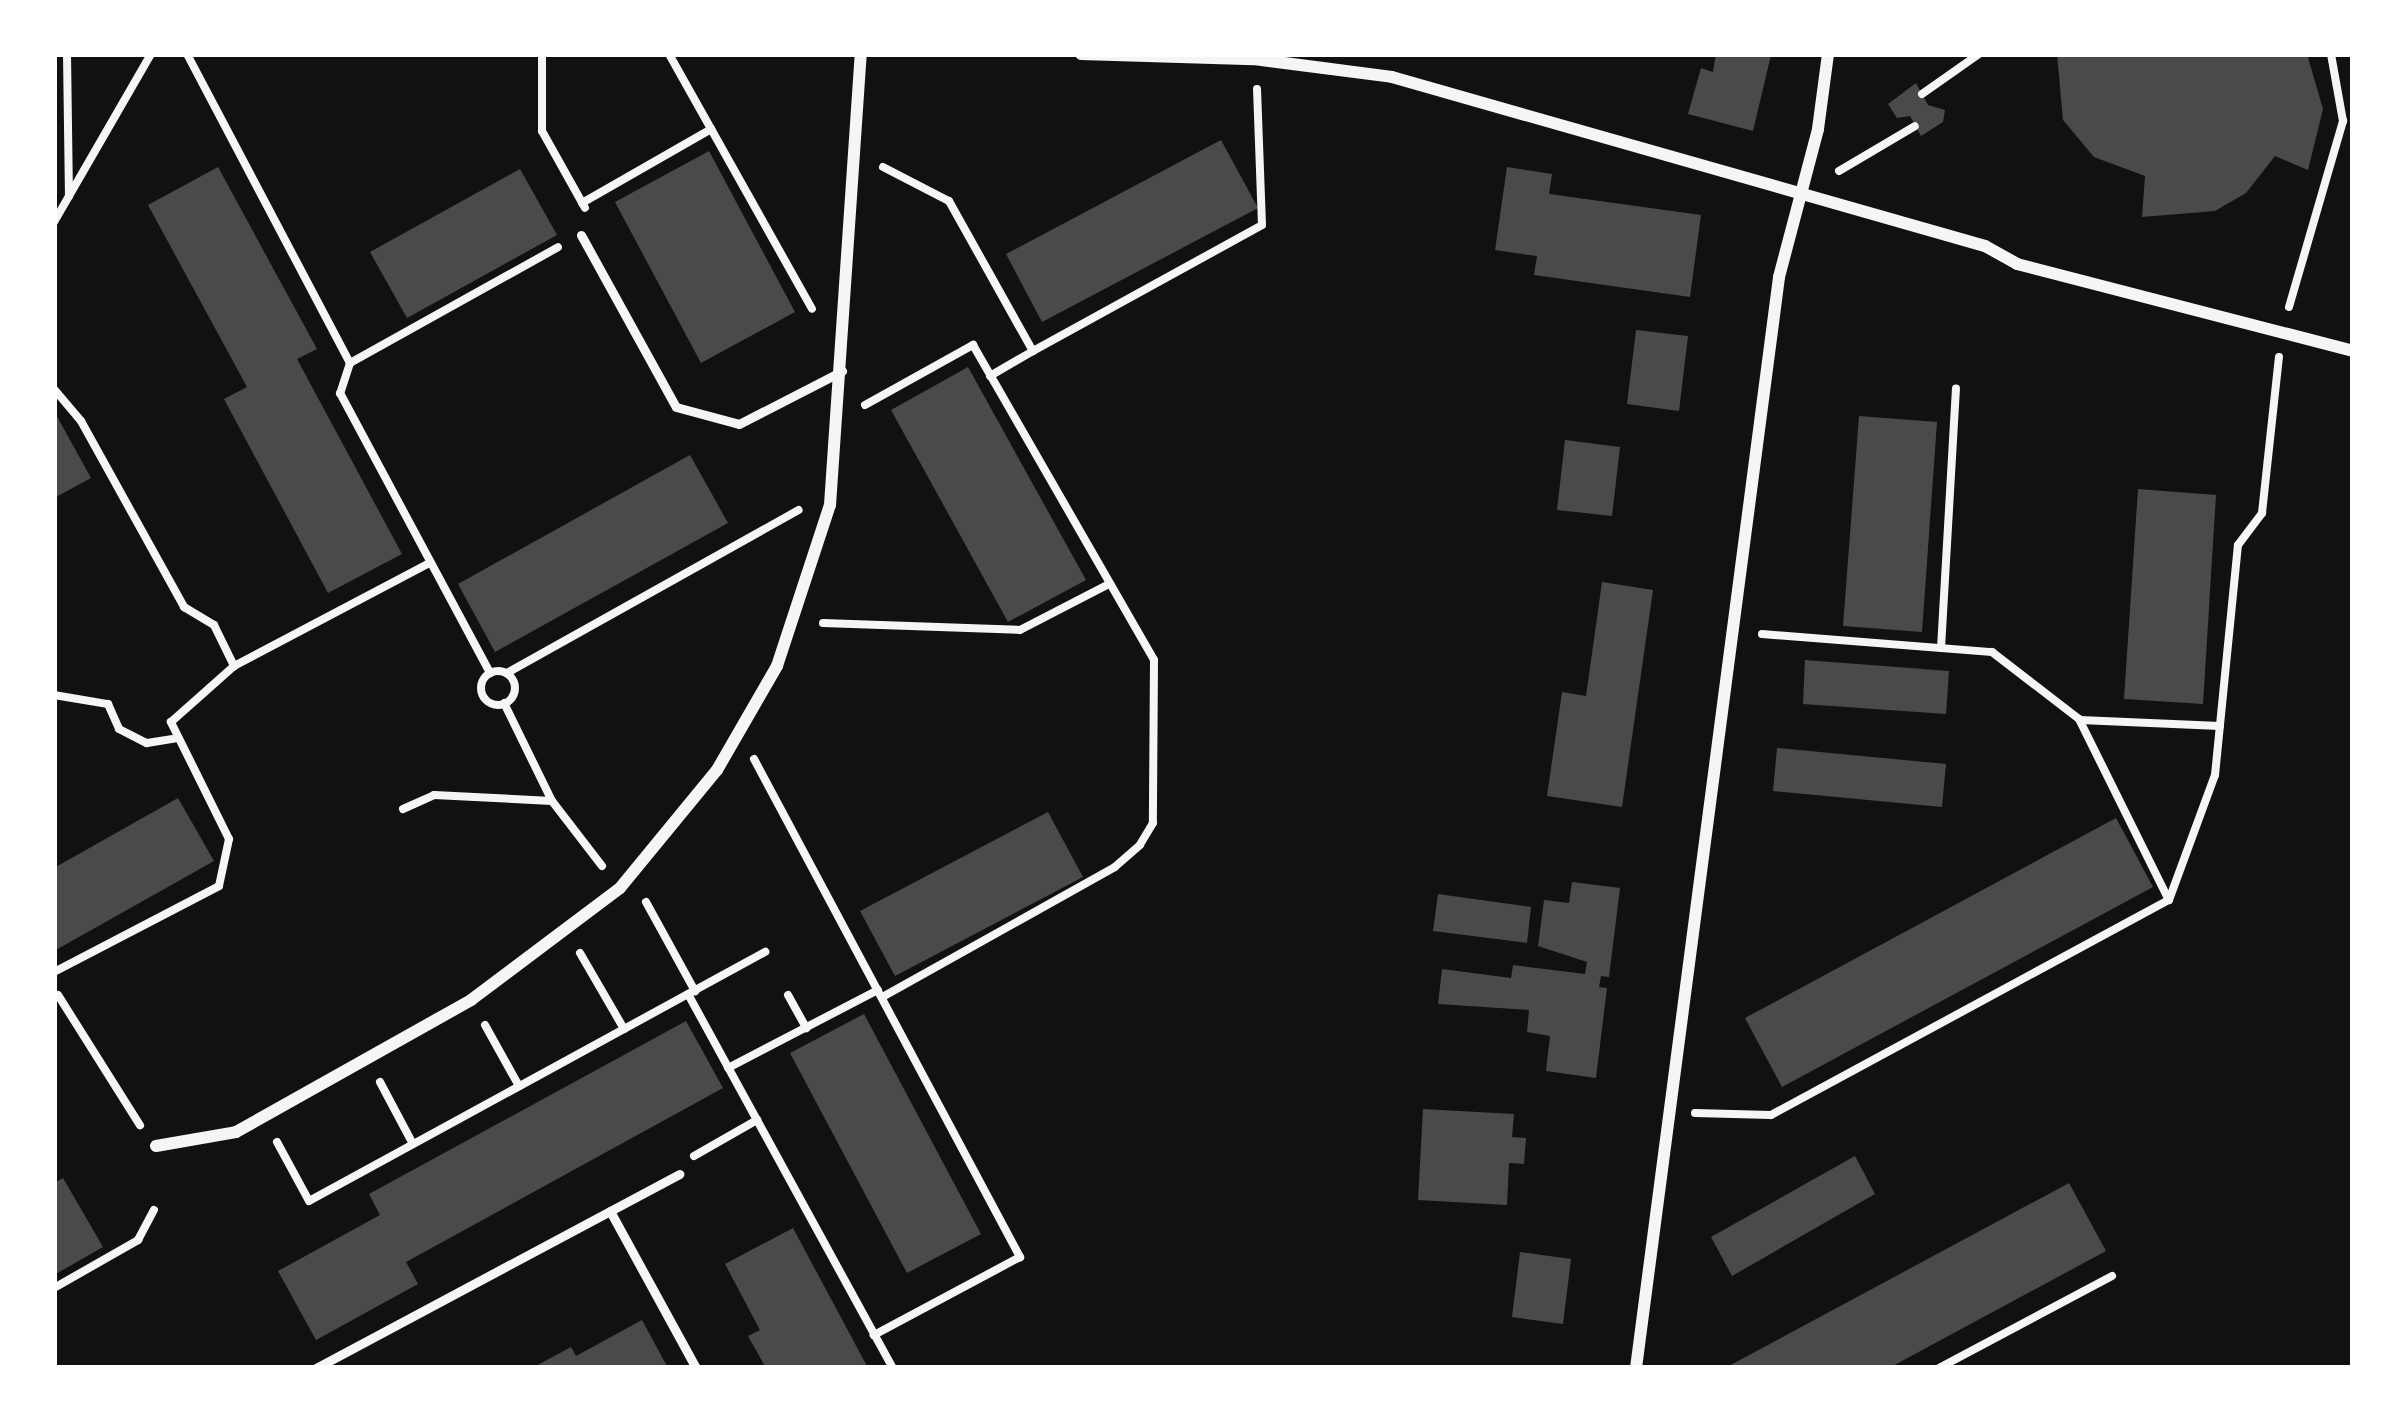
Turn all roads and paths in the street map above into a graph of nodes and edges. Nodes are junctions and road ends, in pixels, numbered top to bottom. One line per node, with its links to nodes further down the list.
1 (67, 54): 17 (path)
2 (152, 54): 17 (path)
3 (187, 54): 25 (path)
4 (542, 54): 18 (path)
5 (669, 54): 14 (path)
6 (861, 54): 15 (street)
7 (1081, 54): 11 (street)
8 (1828, 54): 16 (street)
9 (1979, 54): 12 (path)
10 (2331, 54): 22 (path)
11 (1254, 59): 16 (street); 23 (path)
12 (1922, 94)
13 (1915, 126): 16 (path)
14 (712, 129): 18 (path); 21 (path)
15 (855, 153): 21 (street); 23 (path)
16 (1801, 194): 22 (street); 35 (street)
17 (69, 197): 19 (path)
18 (582, 203): 20 (path)
19 (54, 222)
20 (581, 235): 25 (path); 26 (lane)
21 (846, 325): 26 (street)
22 (2282, 332): 24 (street); 43 (path)
23 (1033, 351): 27 (path)
24 (2353, 351)
25 (350, 363): 32 (path)
26 (842, 371): 30 (street)
27 (990, 376): 30 (path); 33 (path)
28 (1956, 388): 36 (path)
29 (54, 389): 37 (path)
30 (837, 421): 31 (street)
31 (831, 492): 34 (street); 39 (path)
32 (429, 563): 37 (path); 38 (path)
33 (1107, 585): 34 (path); 56 (path)
34 (792, 622): 44 (street)
35 (1731, 632): 36 (path); 64 (street)
36 (1941, 648): 42 (path)
37 (234, 666): 45 (path)
38 (490, 673): 39 (path); 41 (path)
39 (507, 674): 41 (path)
40 (54, 695): 45 (path)
41 (504, 703): 46 (path)
42 (2079, 719): 43 (path); 50 (path)
43 (2220, 726): 50 (path)
44 (739, 731): 48 (street); 56 (path)
45 (178, 738): 53 (path)
46 (552, 801): 47 (path); 49 (path)
47 (403, 809)
48 (632, 874): 49 (street); 54 (path)
49 (620, 888): 51 (street)
50 (2169, 901): 64 (path)
51 (566, 929): 58 (street); 60 (path)
52 (765, 952): 54 (path)
53 (54, 972)
54 (692, 992): 60 (path); 62 (path)
55 (55, 993): 68 (path)
56 (880, 994): 59 (path); 74 (path)
57 (788, 995): 59 (path)
58 (470, 1000): 61 (street); 63 (path)
59 (806, 1028): 62 (path)
60 (624, 1030): 63 (path)
61 (367, 1058): 65 (street); 67 (path)
62 (728, 1068): 66 (path)
63 (519, 1086): 67 (path)
64 (1666, 1112): 78 (street)
65 (263, 1117): 67 (path); 68 (street)
66 (757, 1120): 69 (path); 74 (path)
67 (413, 1144)
68 (156, 1146)
69 (679, 1174): 71 (lane)
70 (154, 1210): 73 (path)
71 (610, 1211): 75 (lane); 76 (lane)
72 (2112, 1276): 79 (path)
73 (54, 1288)
74 (874, 1335): 77 (path)
75 (316, 1368)
76 (696, 1368)
77 (893, 1368)
78 (1636, 1368)
79 (1939, 1368)

